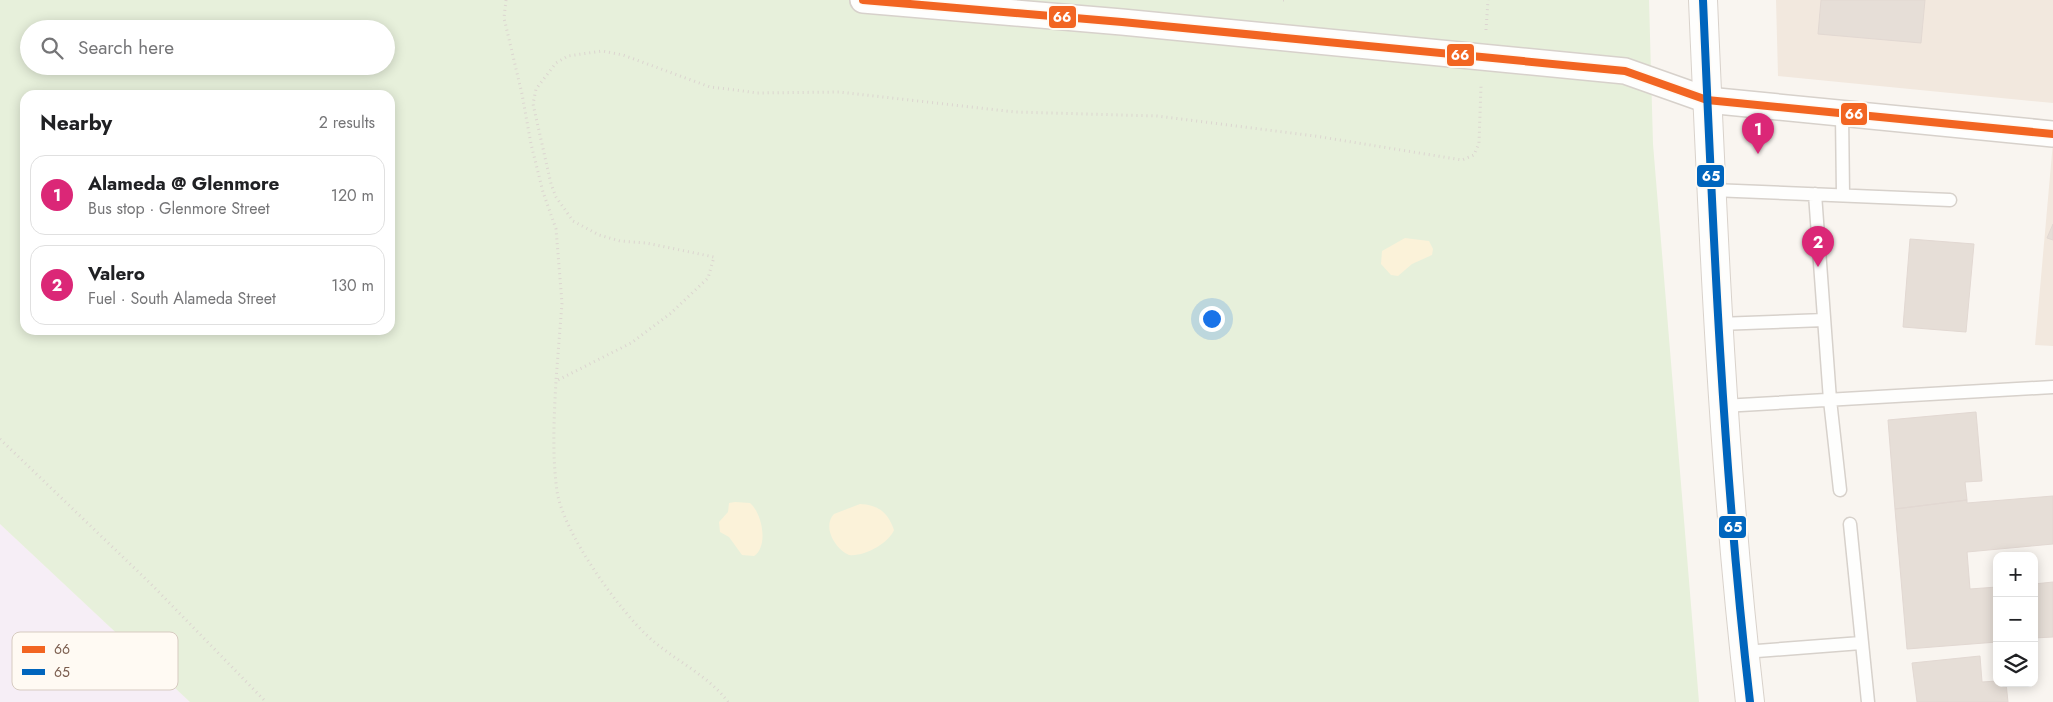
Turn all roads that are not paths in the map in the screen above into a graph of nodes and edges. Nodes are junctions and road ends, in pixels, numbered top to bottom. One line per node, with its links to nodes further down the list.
1 (863, 0): 3 (street)
2 (1703, 0): 3 (main road)
3 (1707, 100): 4 (street); 6 (main road)
4 (1842, 114): 5 (street); 8 (lane)
5 (2053, 134)
6 (1712, 190): 7 (lane); 11 (main road)
7 (1815, 194): 8 (lane); 10 (lane)
8 (1843, 195): 9 (lane)
9 (1950, 200)
10 (1824, 320): 11 (lane); 13 (lane)
11 (1718, 324): 14 (main road)
12 (2053, 387): 13 (lane)
13 (1830, 400): 14 (lane); 15 (lane)
14 (1723, 406): 18 (main road)
15 (1840, 490)
16 (1850, 524): 17 (lane)
17 (1861, 643): 18 (lane); 20 (lane)
18 (1744, 652): 19 (main road)
19 (1750, 702)
20 (1868, 702)

